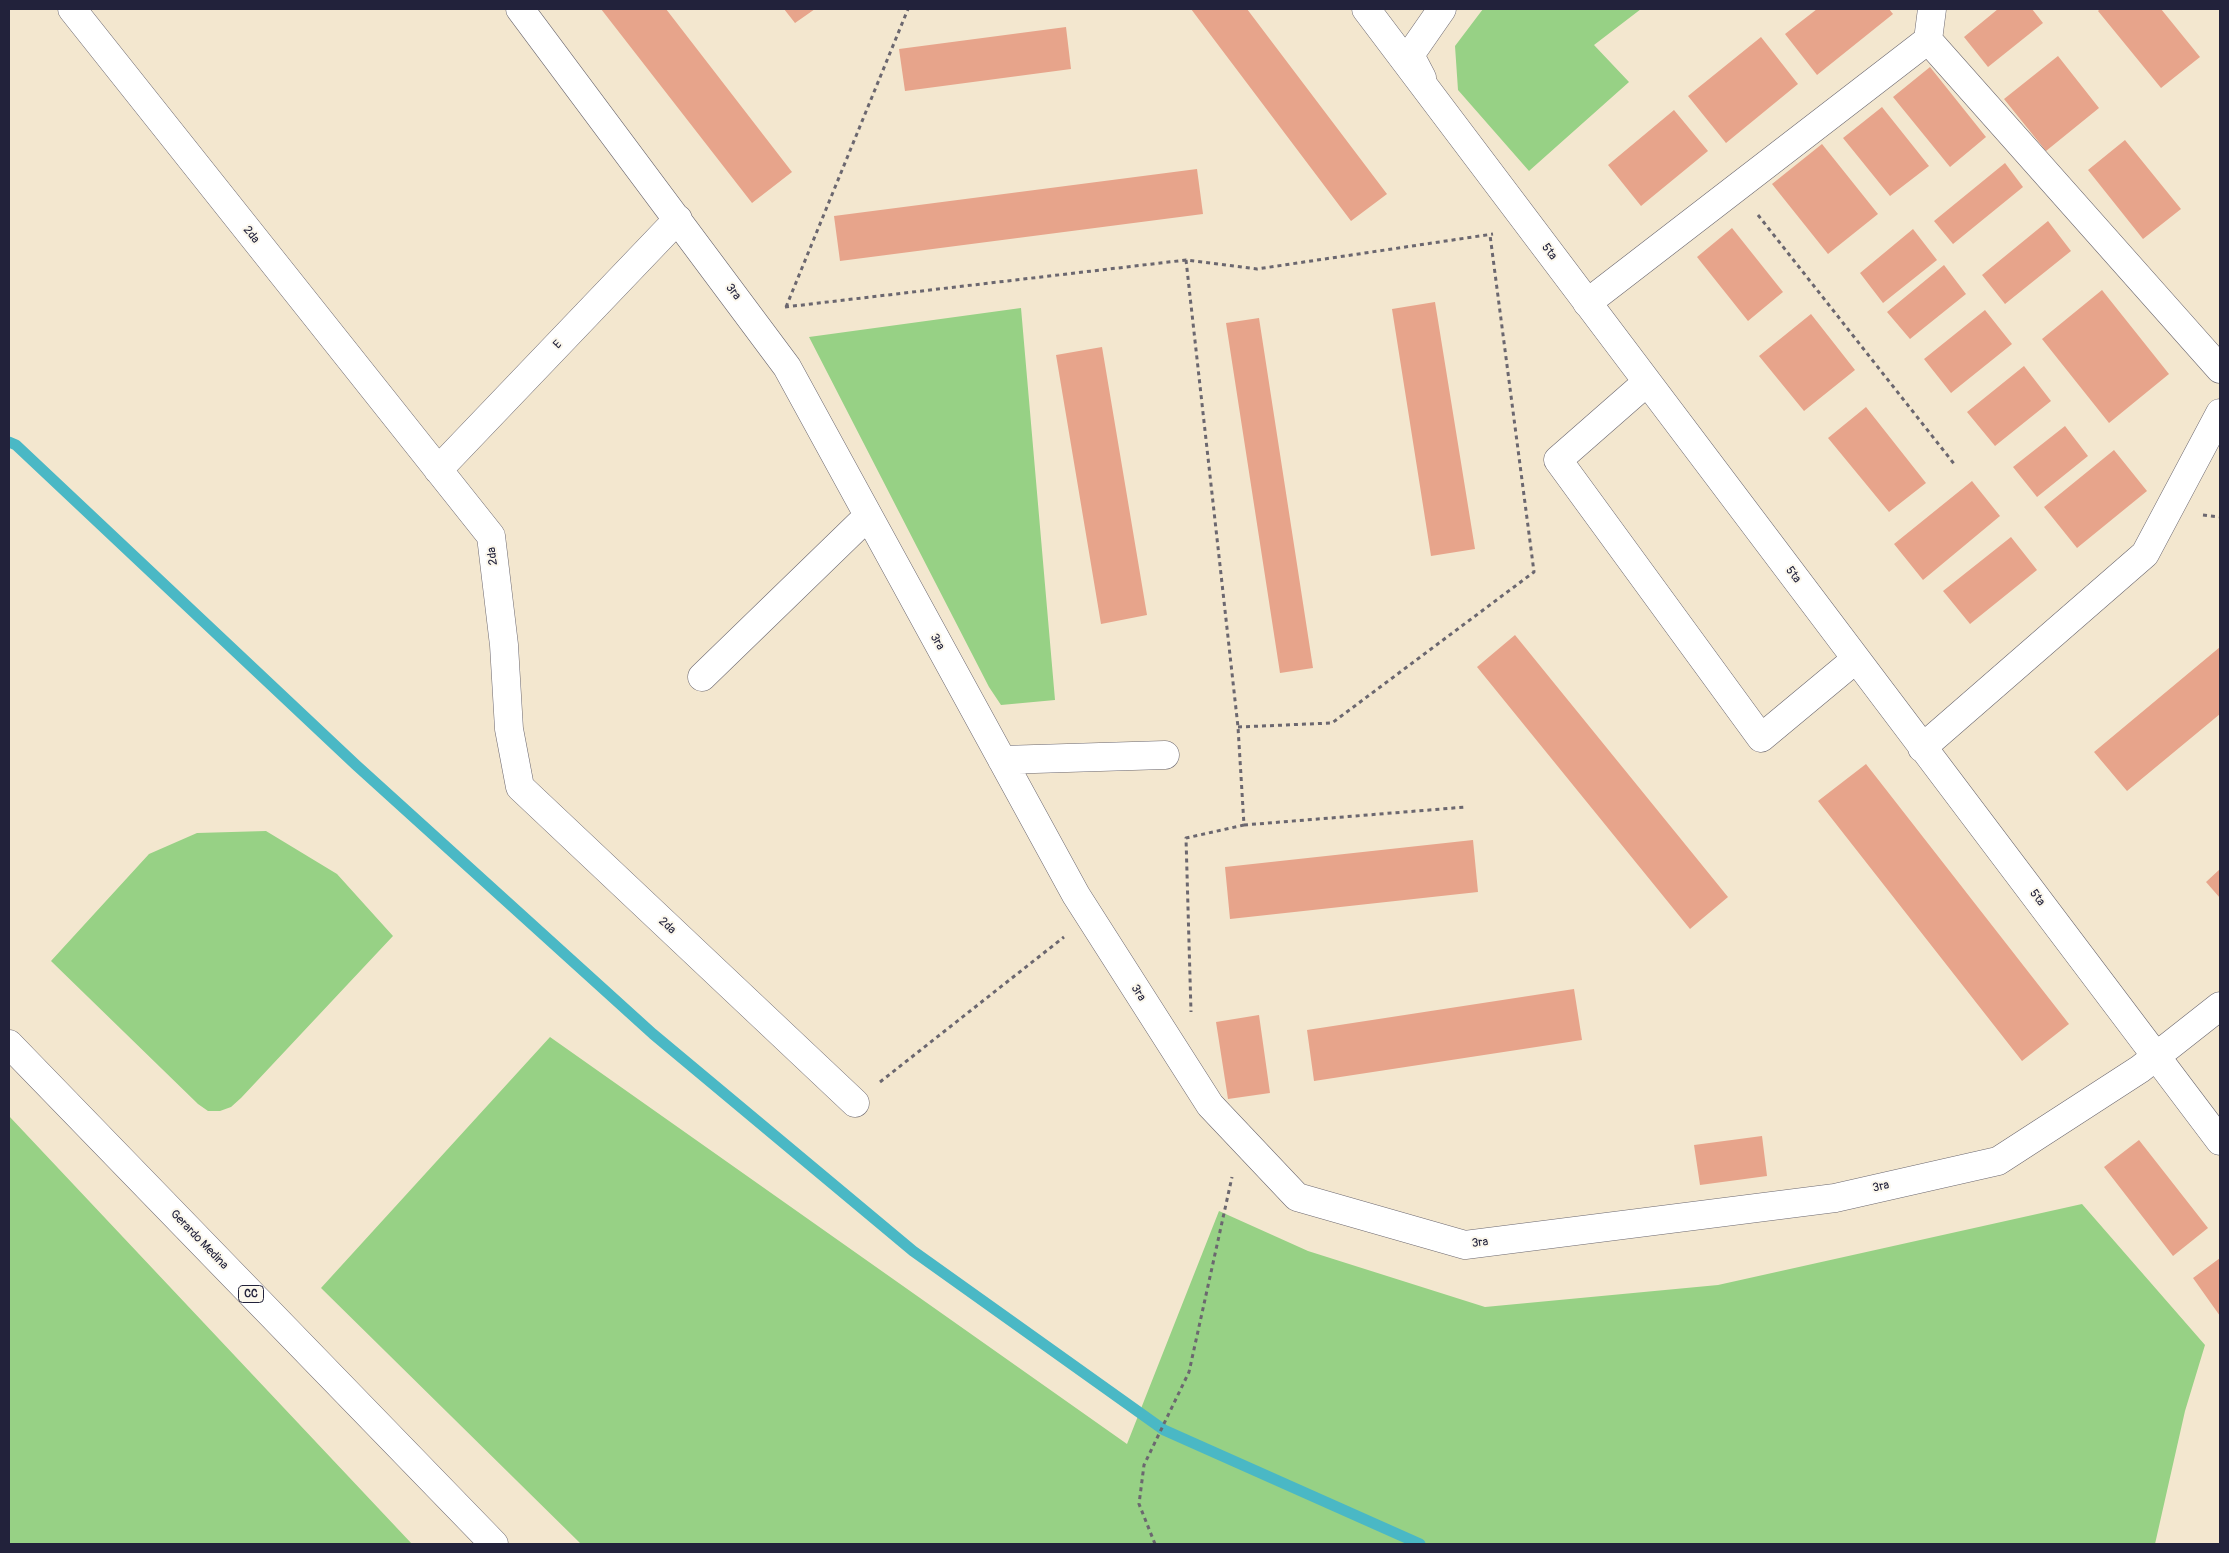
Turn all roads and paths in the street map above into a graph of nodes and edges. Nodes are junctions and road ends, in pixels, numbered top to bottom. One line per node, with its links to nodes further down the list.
1 (72, 9): 21 (street, 2da)
2 (520, 9): 10 (street, 3ra)
3 (908, 9): 15 (path)
4 (1366, 9): 8 (street, 5ta)
5 (1442, 9): 8 (street)
6 (1932, 9): 7 (street)
7 (1928, 40): 9 (street); 17 (street)
8 (1428, 90): 11 (street, 5ta)
9 (1737, 188): 14 (street); 20 (path)
10 (678, 219): 16 (street, 3ra); 21 (street, E)
11 (1532, 228): 12 (path); 14 (street, 5ta)
12 (1490, 235): 13 (path); 25 (path)
13 (1186, 260): 15 (path); 25 (path)
14 (1587, 303): 18 (street, 5ta)
15 (785, 307): 16 (path)
16 (750, 315): 22 (street, 3ra)
17 (2220, 369)
18 (1647, 382): 23 (street, 5ta); 23 (street)
19 (2220, 413): 26 (street)
20 (1955, 466)
21 (438, 470): 36 (street, 2da)
22 (868, 516): 24 (street); 28 (street, 3ra)
23 (1856, 659): 26 (street, 5ta)
24 (702, 677)
25 (1238, 727): 30 (path)
26 (1922, 748): 35 (street, 5ta)
27 (1165, 755): 28 (street)
28 (1002, 760): 31 (street, 3ra)
29 (1466, 807): 30 (path)
30 (1244, 825): 33 (path)
31 (1090, 916): 36 (path); 37 (street, 3ra)
32 (2220, 1006): 35 (street, 3ra)
33 (1191, 1021)
34 (9, 1044): 39 (street, Gerardo Medina / CC)
35 (2156, 1056): 37 (street, 3ra); 38 (street, 5ta)
36 (855, 1103)
37 (1240, 1138): 40 (path)
38 (2220, 1141)
39 (494, 1544)
40 (1155, 1544)

